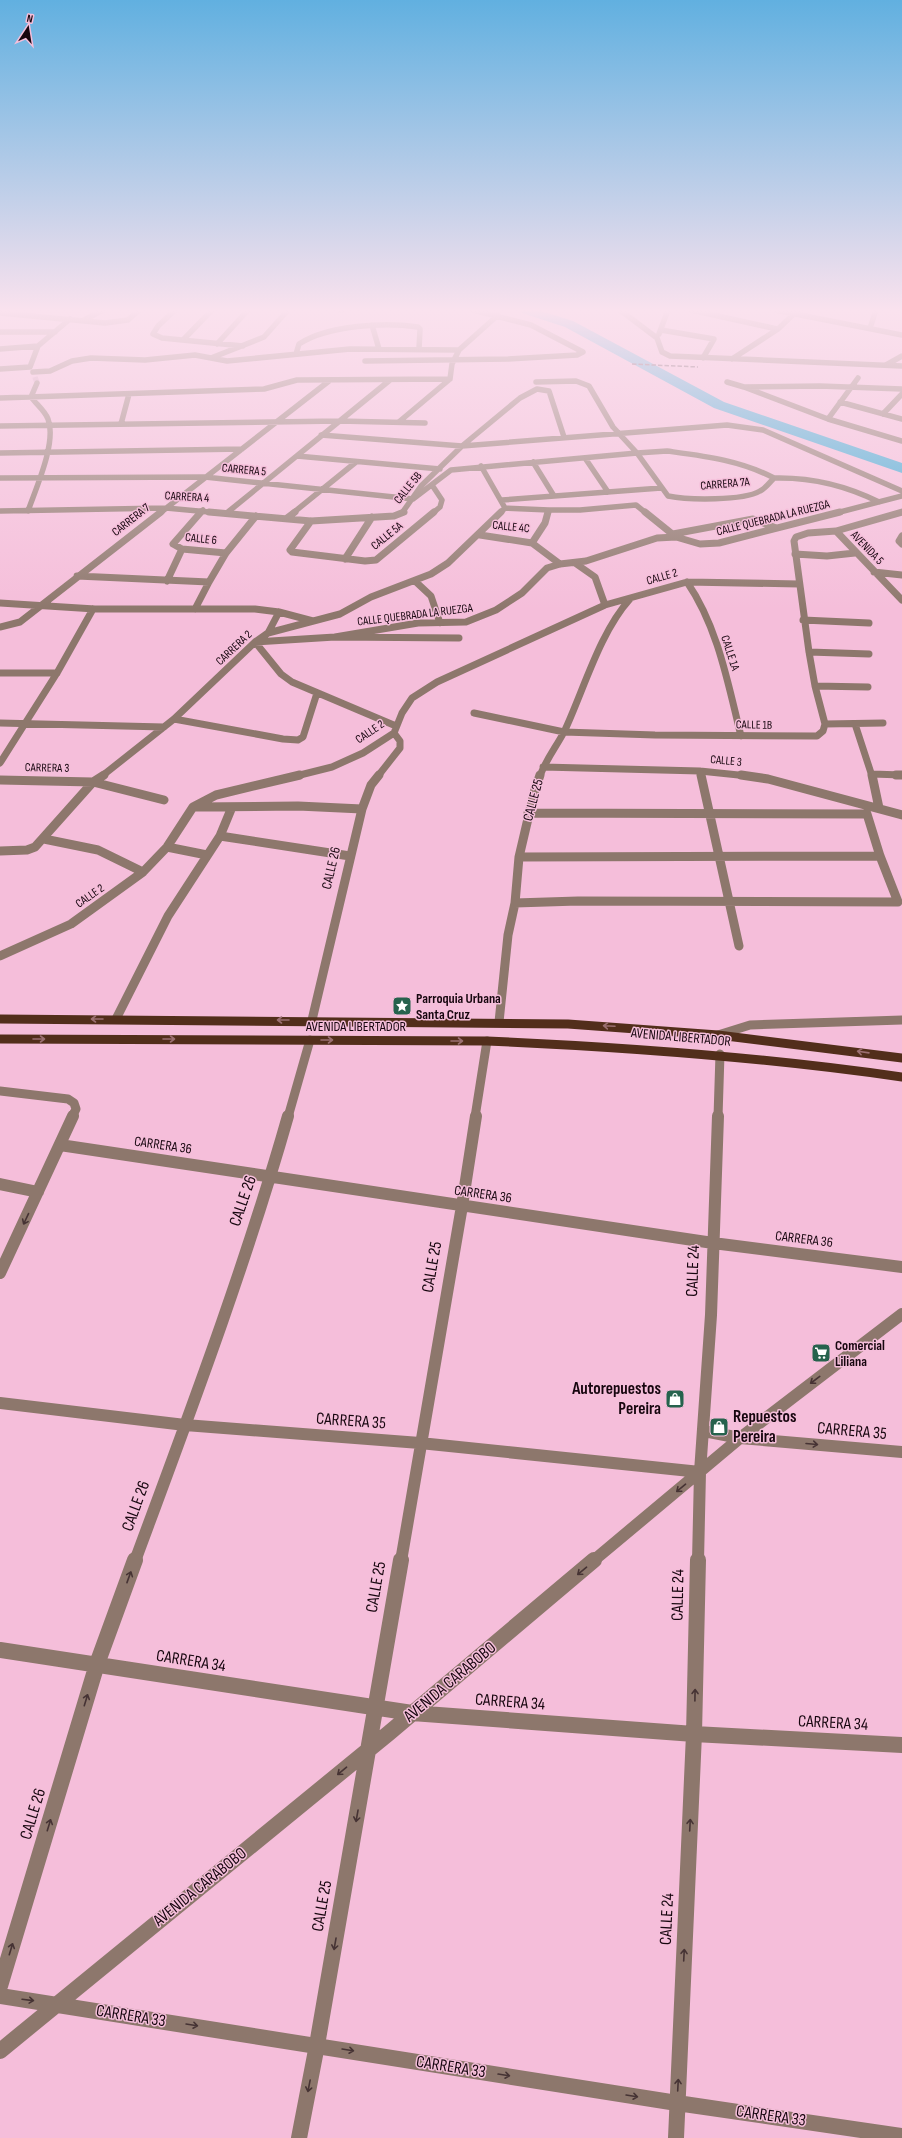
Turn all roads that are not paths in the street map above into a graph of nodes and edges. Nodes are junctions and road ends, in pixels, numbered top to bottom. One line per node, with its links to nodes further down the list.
1 (41, 410): 22 (street)
2 (125, 410): 20 (street)
3 (291, 410): 16 (street, CARRERA 7)
4 (353, 410): 17 (street)
5 (413, 410): 18 (street)
6 (506, 410): 27 (street, CALLE 5B)
7 (556, 410): 25 (street, CALLE 5B)
8 (603, 410): 23 (street)
9 (804, 410): 14 (street)
10 (835, 410): 14 (street)
11 (868, 410): 13 (street)
12 (887, 410): 13 (street)
13 (883, 414): 15 (street)
14 (828, 419): 26 (street)
15 (902, 419)
16 (276, 421): 17 (street); 20 (street); 28 (street, CARRERA 7)
17 (339, 421): 18 (street); 24 (street)
18 (400, 421): 19 (street)
19 (425, 423)
20 (121, 424): 22 (street)
21 (0, 426): 22 (street)
22 (50, 426): 30 (street)
23 (617, 432): 25 (street); 31 (street); 47 (street)
24 (321, 435): 27 (street); 32 (street)
25 (564, 437): 27 (street)
26 (902, 441)
27 (462, 446): 37 (street, CALLE 5B)
28 (242, 449): 30 (street); 40 (street, CARRERA 7)
29 (0, 453): 30 (street)
30 (47, 453): 39 (street)
31 (637, 454): 33 (street, CARRERA 7A); 41 (street, CARRERA 7A); 44 (street)
32 (297, 456): 34 (street); 42 (street)
33 (585, 458): 35 (street, CARRERA 7A); 46 (street)
34 (356, 462): 37 (street); 45 (street)
35 (532, 462): 36 (street, CARRERA 7A); 48 (street)
36 (481, 466): 43 (street, CARRERA 7A); 51 (street)
37 (440, 469): 50 (street, CALLE 5B)
38 (0, 478): 39 (street, CARRERA 5)
39 (38, 478): 40 (street, CARRERA 5); 58 (street)
40 (205, 478): 42 (street, CARRERA 5); 53 (street, CARRERA 7)
41 (774, 478): 44 (street, CARRERA 7A); 52 (street)
42 (263, 483): 45 (street, CARRERA 5); 59 (street)
43 (432, 486): 50 (street, CARRERA 7A); 76 (street, CALLE 5A)
44 (661, 488): 46 (street)
45 (322, 489): 50 (street, CARRERA 5); 62 (street)
46 (608, 492): 48 (street)
47 (902, 492)
48 (554, 496): 51 (street)
49 (902, 496): 52 (street, CALLE QUEBRADA LA RUEZGA)
50 (413, 498): 63 (street, CALLE 5B)
51 (502, 500): 54 (street)
52 (880, 502): 65 (street, CALLE QUEBRADA LA RUEZGA)
53 (166, 508): 55 (street, CARRERA 4); 58 (street, CARRERA 4); 81 (street, CARRERA 7)
54 (505, 508): 56 (street, CALLE 4C); 67 (street, CARRERA 2)
55 (203, 510): 59 (street, CARRERA 4); 72 (street, CALLE 6)
56 (549, 510): 68 (street); 70 (street, CALLE 4C)
57 (0, 511): 58 (street, CARRERA 4)
58 (28, 511)
59 (228, 512): 61 (street, CARRERA 4)
60 (902, 512): 66 (street)
61 (256, 516): 62 (street, CARRERA 4); 73 (street)
62 (287, 518): 64 (street, CARRERA 4)
63 (372, 518): 64 (street, CARRERA 4); 76 (street)
64 (311, 521): 76 (street, CALLE 5A)
65 (776, 528): 68 (street, CALLE QUEBRADA LA RUEZGA); 68 (street)
66 (836, 531): 74 (street, AVENIDA 5); 75 (street, AVENIDA 5)
67 (480, 535): 70 (street, CALLE 4C); 83 (street, CARRERA 2)
68 (674, 536): 77 (street, CALLE QUEBRADA LA RUEZGA)
69 (902, 536): 71 (street)
70 (532, 543): 78 (street)
71 (902, 544)
72 (182, 549): 73 (street, CALLE 6); 82 (street)
73 (226, 553): 84 (street)
74 (855, 553): 75 (street); 79 (street, AVENIDA 5)
75 (796, 554): 86 (street)
76 (345, 559)
77 (575, 563): 78 (street, CALLE QUEBRADA LA RUEZGA); 90 (street)
78 (560, 564): 97 (street, CALLE QUEBRADA LA RUEZGA)
79 (874, 572): 80 (street); 88 (street, AVENIDA 5)
80 (902, 575)
81 (77, 576): 82 (street); 91 (street, CARRERA 7)
82 (167, 581): 84 (street)
83 (415, 581): 96 (street, CARRERA 2); 97 (street)
84 (209, 582): 93 (street)
85 (687, 582): 86 (street, CALLE 2); 87 (street, CALLE 2); 121 (street, CALLE 1A)
86 (799, 584): 95 (street)
87 (630, 599): 90 (street, CALLE 2); 120 (street, CALLE 25)
88 (902, 600)
89 (0, 603): 91 (street)
90 (605, 605): 119 (street, CALLE 2)
91 (38, 607): 92 (street); 99 (street, CARRERA 7)
92 (93, 609): 93 (street); 107 (street)
93 (195, 609): 94 (street)
94 (280, 612): 96 (street); 100 (street)
95 (803, 620): 98 (street); 104 (street)
96 (315, 622): 100 (street, CARRERA 2)
97 (440, 623): 101 (street, CALLE QUEBRADA LA RUEZGA)
98 (869, 623)
99 (0, 627)
100 (268, 633): 103 (street, CARRERA 2)
101 (335, 637): 102 (street); 103 (street)
102 (459, 638)
103 (256, 642): 110 (street); 112 (street, CARRERA 2)
104 (809, 652): 105 (street); 108 (street)
105 (868, 654)
106 (0, 673): 107 (street)
107 (57, 673): 115 (street)
108 (815, 686): 109 (street); 116 (street)
109 (868, 687)
110 (317, 693): 112 (street); 119 (street)
111 (474, 713): 120 (street, CALLE 1B)
112 (174, 720): 118 (street, CARRERA 2)
113 (0, 723): 115 (street)
114 (883, 723): 117 (street)
115 (23, 724): 118 (street); 122 (street)
116 (825, 724): 117 (street); 121 (street, CALLE 1B)
117 (855, 724): 125 (street)
118 (164, 727): 128 (street, CARRERA 2)
119 (395, 730): 130 (street, CALLE 2); 133 (street, CALLE 26)
120 (564, 732): 121 (street, CALLE 1B); 123 (street, CALLE 25)
121 (741, 736)
122 (0, 763)
123 (542, 766): 124 (street, CALLE 3); 134 (street, CALLE 25)
124 (700, 771): 132 (street, CALLE 3); 135 (street)
125 (872, 774): 126 (street); 132 (street)
126 (902, 775)
127 (0, 780): 128 (street, CARRERA 3)
128 (93, 782): 129 (street, CARRERA 3); 138 (street, CARRERA 2)
129 (164, 800)
130 (193, 807): 131 (street); 139 (street, CALLE 2)
131 (232, 807): 133 (street); 137 (street)
132 (879, 808): 136 (street, CALLE 3)
133 (362, 809): 142 (street, CALLE 26)
134 (528, 813): 135 (street); 145 (street, CALLE 25)
135 (709, 815): 143 (street); 144 (street)
136 (902, 815)
137 (220, 836): 141 (street); 142 (street)
138 (44, 839): 140 (street, CARRERA 2); 146 (street)
139 (167, 848): 141 (street); 146 (street, CALLE 2)
140 (0, 851)
141 (207, 854): 152 (street)
142 (350, 856): 153 (street, CALLE 26)
143 (718, 856): 144 (street); 145 (street); 147 (street)
144 (880, 856): 147 (street)
145 (519, 857): 148 (street, CALLE 25)
146 (143, 872): 150 (street, CALLE 2)
147 (730, 901): 148 (street); 149 (street)
148 (514, 903): 155 (street, CALLE 25)
149 (739, 946)
150 (0, 956)
151 (0, 1019): 152 (main road, AVENIDA LIBERTADOR, one-way to 151)
152 (116, 1019): 153 (main road, AVENIDA LIBERTADOR, one-way to 152)
153 (312, 1020): 155 (main road, AVENIDA LIBERTADOR)
154 (902, 1020): 156 (street)
155 (499, 1022): 156 (main road, AVENIDA LIBERTADOR, one-way to 155)
156 (718, 1035): 161 (main road, AVENIDA LIBERTADOR, one-way to 156)
157 (0, 1039): 158 (main road, AVENIDA LIBERTADOR, one-way to 158)
158 (310, 1040): 159 (main road, AVENIDA LIBERTADOR, one-way to 159); 165 (street, CALLE 26)
159 (487, 1041): 160 (main road, AVENIDA LIBERTADOR); 168 (street, CALLE 25)
160 (720, 1054): 162 (main road, AVENIDA LIBERTADOR); 169 (street, CALLE 24)
161 (902, 1058)
162 (902, 1077)
163 (0, 1091): 164 (street)
164 (60, 1145): 165 (street, CARRERA 36); 167 (street)
165 (271, 1176): 168 (street, CARRERA 36); 174 (street, CALLE 26)
166 (0, 1184): 167 (street)
167 (38, 1192): 171 (street, one-way to 171)
168 (462, 1206): 169 (street, CARRERA 36); 177 (street, CALLE 25)
169 (713, 1243): 170 (street, CARRERA 36); 175 (street, CALLE 24)
170 (902, 1267)
171 (0, 1273)
172 (902, 1314): 176 (street, AVENIDA CARABOBO, one-way to 176)
173 (0, 1403): 174 (street, CARRERA 35)
174 (185, 1425): 177 (street, CARRERA 35); 181 (street, CALLE 26, one-way to 174)
175 (704, 1432): 176 (street, CARRERA 35); 179 (street, CALLE 24)
176 (740, 1438): 178 (street, CARRERA 35, one-way to 178); 179 (street, AVENIDA CARABOBO)
177 (420, 1443): 179 (street, CARRERA 35); 182 (street, CALLE 25)
178 (902, 1452)
179 (700, 1472): 183 (street, AVENIDA CARABOBO, one-way to 183); 184 (street, CALLE 24, one-way to 179)
180 (0, 1650): 181 (street, CARRERA 34)
181 (97, 1664): 182 (street, CARRERA 34); 187 (street, CALLE 26, one-way to 181)
182 (375, 1708): 183 (street, CARRERA 34); 186 (street, CALLE 25)
183 (412, 1713): 184 (street, CARRERA 34); 186 (street, AVENIDA CARABOBO)
184 (694, 1734): 185 (street, CARRERA 34); 192 (street, CALLE 24, one-way to 184)
185 (902, 1745)
186 (368, 1748): 189 (street, AVENIDA CARABOBO, one-way to 189); 190 (street, CALLE 25, one-way to 190)
187 (0, 1986)
188 (0, 1996): 189 (street, CARRERA 33, one-way to 189)
189 (56, 2004): 190 (street, CARRERA 33, one-way to 190); 191 (street, AVENIDA CARABOBO)
190 (317, 2046): 192 (street, CARRERA 33, one-way to 192); 194 (street, CALLE 25, one-way to 194)
191 (0, 2051)
192 (677, 2103): 193 (street, CARRERA 33); 195 (street, CALLE 24)
193 (902, 2136)
194 (299, 2138)
195 (676, 2138)

